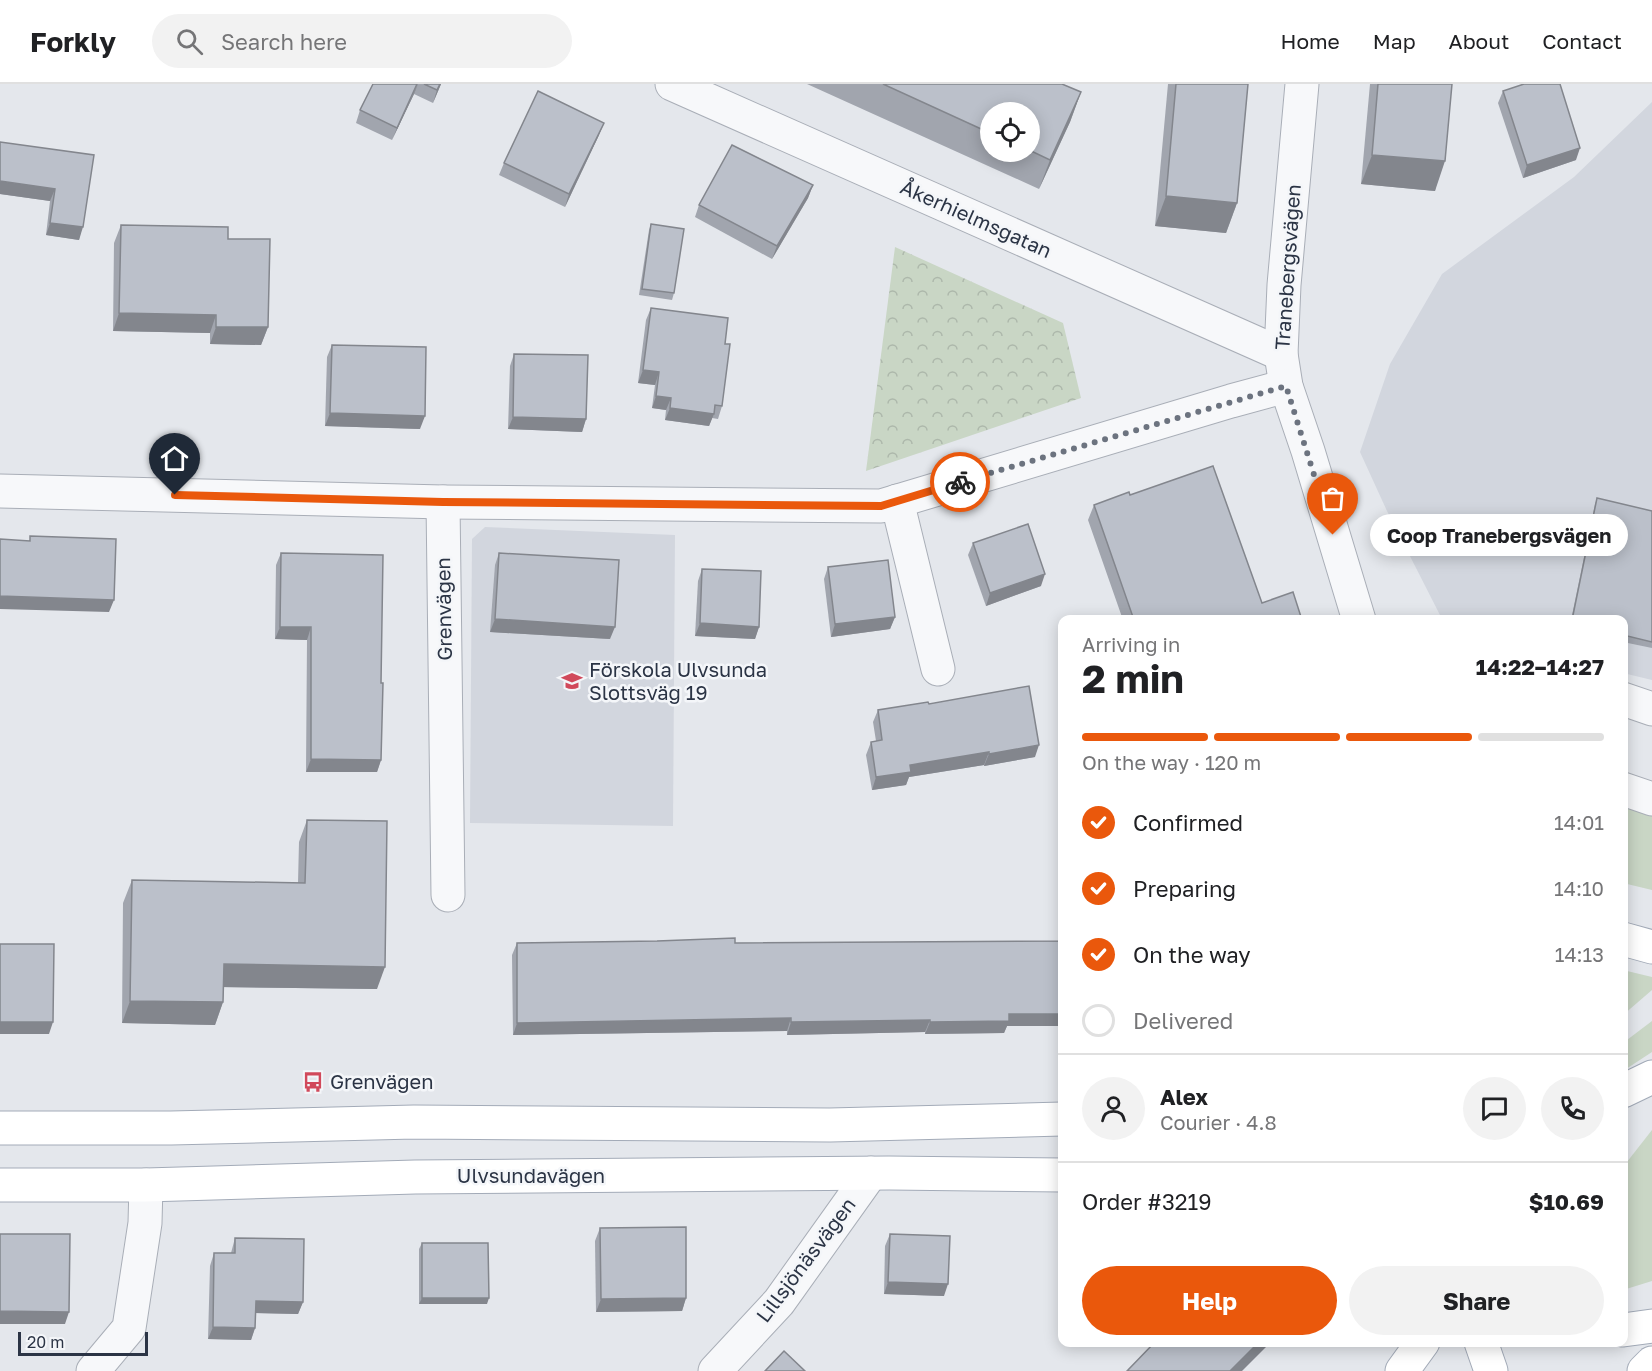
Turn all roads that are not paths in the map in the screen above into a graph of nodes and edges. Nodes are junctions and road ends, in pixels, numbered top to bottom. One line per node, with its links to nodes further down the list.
1 (672, 84): 3 (street, Åkerhielmsgatan)
2 (1302, 84): 3 (street, Tranebergsvägen)
3 (1281, 354): 4 (street, Tranebergsvägen)
4 (1286, 386): 6 (street); 8 (street, Tranebergsvägen)
5 (0, 490): 7 (street)
6 (897, 501): 7 (street); 9 (street)
7 (443, 502): 14 (street, Grenvägen)
8 (1357, 615)
9 (938, 669)
10 (1628, 701): 11 (street)
11 (1652, 709)
12 (1628, 791): 13 (street)
13 (1652, 799)
14 (448, 895)
15 (1652, 1077): 16 (main road)
16 (1628, 1088)
17 (1058, 1119): 18 (main road)
18 (0, 1128)
19 (871, 1173): 20 (main road, Ulvsundavägen); 22 (main road, Ulvsundavägen); 29 (street, Lillsjönäsvägen)
20 (1058, 1175)
21 (0, 1185): 22 (main road, Ulvsundavägen)
22 (146, 1185): 28 (street)
23 (1652, 1326): 24 (main road)
24 (1628, 1329)
25 (1420, 1347): 30 (main road)
26 (1483, 1347): 31 (main road)
27 (1652, 1363): 32 (main road)
28 (93, 1371)
29 (715, 1371)
30 (1402, 1371)
31 (1491, 1371)
32 (1644, 1371)

